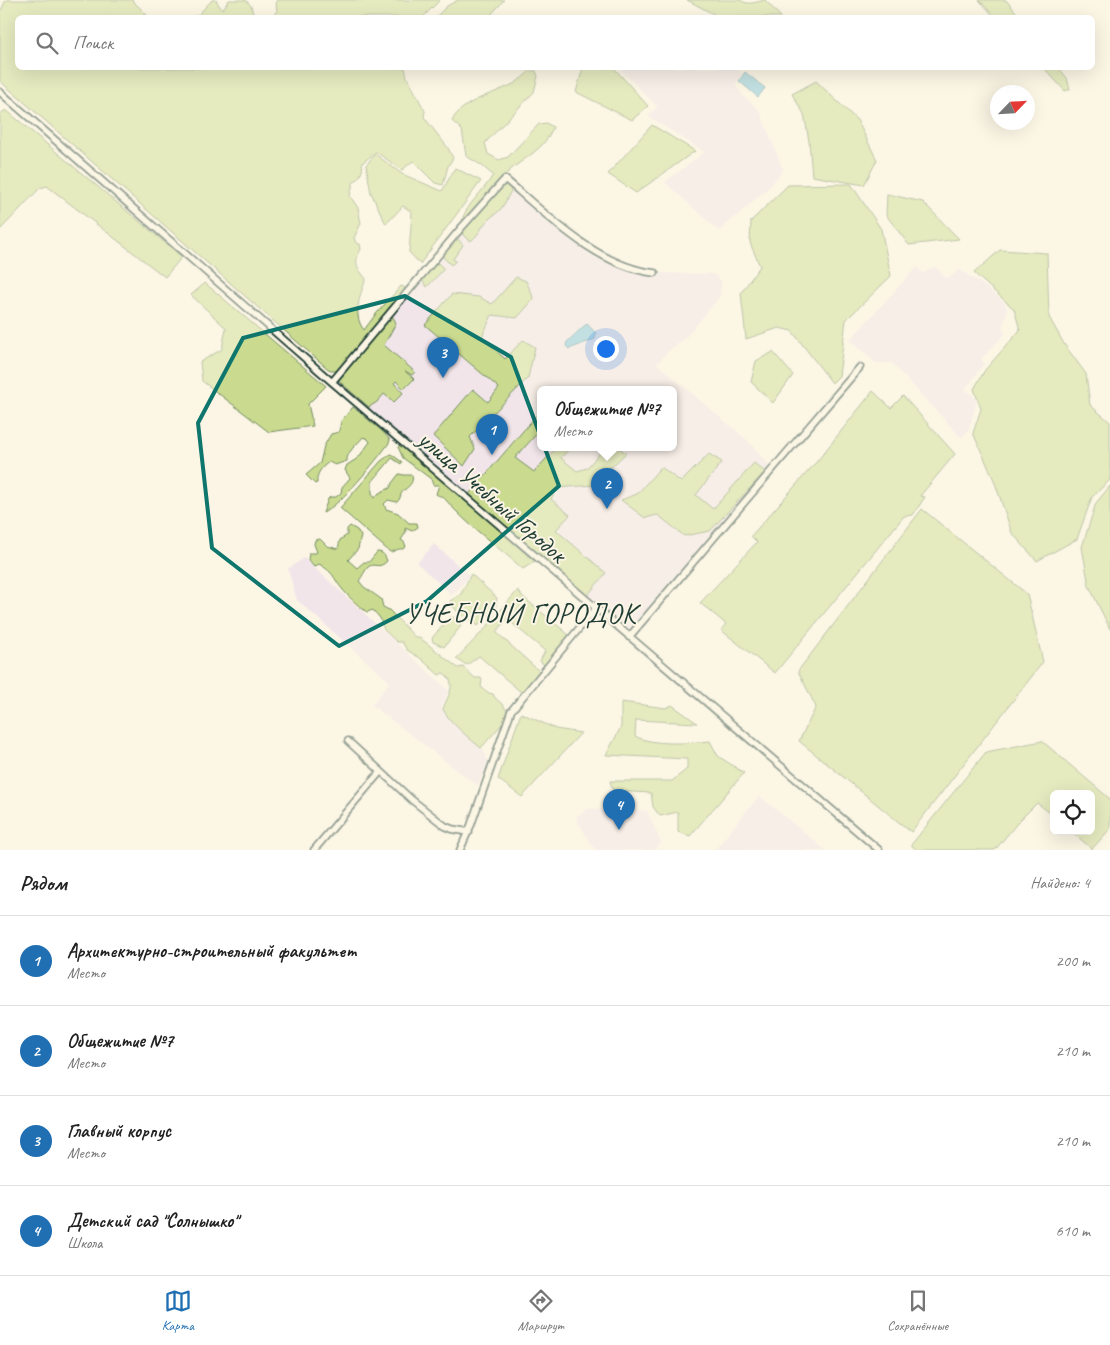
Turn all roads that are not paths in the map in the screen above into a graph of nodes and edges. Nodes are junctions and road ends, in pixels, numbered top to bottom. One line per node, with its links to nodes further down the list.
1 (0, 92): 4 (street, улица Учебный Городок)
2 (655, 273): 4 (street)
3 (860, 367): 6 (street)
4 (332, 382): 5 (street, улица Учебный Городок)
5 (596, 608): 6 (street, улица Учебный Городок); 9 (street)
6 (630, 637): 12 (street, улица Учебный Городок)
7 (348, 741): 8 (street)
8 (380, 772): 9 (street); 10 (street)
9 (469, 832): 11 (street)
10 (314, 850)
11 (460, 850)
12 (879, 850)

